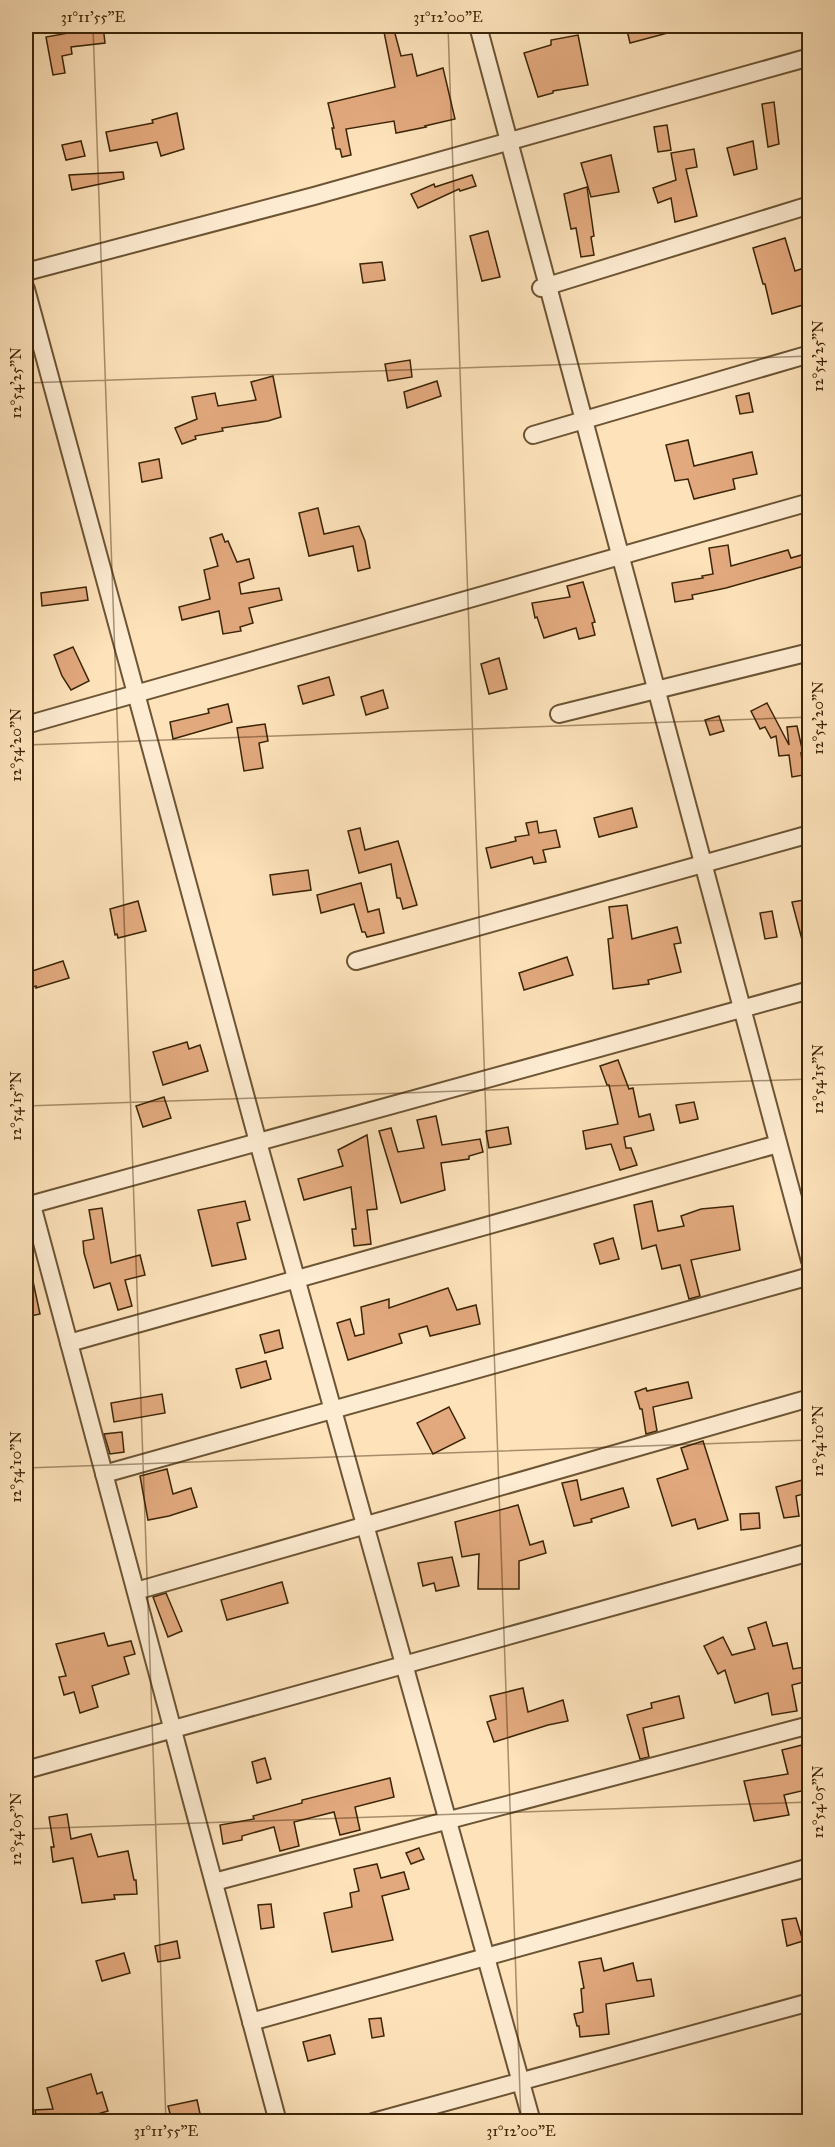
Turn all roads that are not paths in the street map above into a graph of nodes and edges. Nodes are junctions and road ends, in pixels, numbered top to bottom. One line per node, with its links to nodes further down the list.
1 (478, 26): 3 (street)
2 (810, 57): 3 (street)
3 (509, 141): 5 (street); 6 (street)
4 (810, 205): 6 (street)
5 (26, 272)
6 (544, 287): 9 (street)
7 (26, 289): 15 (street)
8 (810, 354): 9 (street)
9 (584, 420): 10 (street); 12 (street)
10 (533, 435)
11 (810, 502): 12 (street)
12 (620, 556): 14 (street); 15 (street)
13 (810, 652): 14 (street)
14 (656, 690): 16 (street); 19 (street)
15 (136, 694): 17 (street); 23 (street)
16 (559, 714)
17 (26, 726)
18 (810, 834): 19 (street)
19 (703, 863): 20 (street); 22 (street)
20 (356, 961)
21 (810, 990): 22 (street)
22 (742, 1009): 23 (street); 24 (street)
23 (258, 1142): 25 (street); 28 (street)
24 (778, 1144): 26 (street); 28 (street)
25 (29, 1206): 29 (street)
26 (810, 1261)
27 (810, 1276): 31 (street)
28 (296, 1280): 29 (street); 31 (street)
29 (69, 1343): 32 (street)
30 (810, 1398): 33 (street)
31 (333, 1410): 32 (street); 33 (street)
32 (104, 1474): 35 (street)
33 (365, 1525): 35 (street); 36 (street)
34 (810, 1552): 36 (street)
35 (135, 1590): 38 (street)
36 (404, 1664): 38 (street); 40 (street)
37 (810, 1725): 40 (street)
38 (173, 1729): 39 (street); 42 (street)
39 (26, 1770)
40 (448, 1820): 42 (street); 43 (street)
41 (810, 1867): 43 (street)
42 (214, 1882): 45 (street)
43 (486, 1957): 45 (street); 46 (street)
44 (810, 2002): 46 (street)
45 (251, 2022): 47 (street)
46 (520, 2081): 48 (street); 49 (street)
47 (278, 2121)
48 (373, 2121)
49 (532, 2121)

